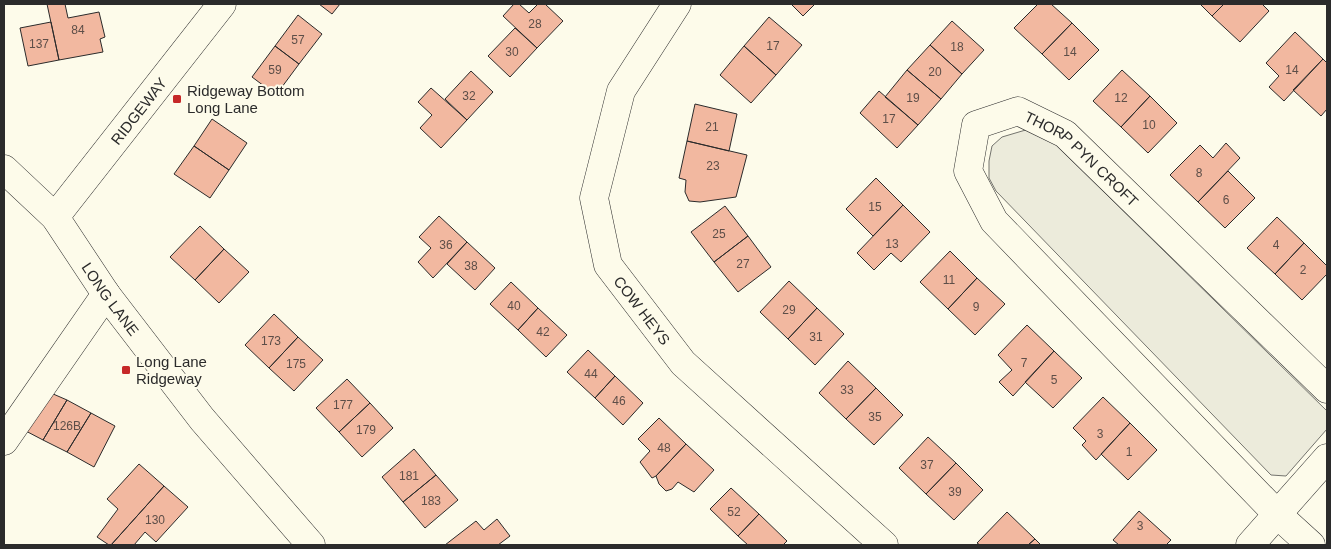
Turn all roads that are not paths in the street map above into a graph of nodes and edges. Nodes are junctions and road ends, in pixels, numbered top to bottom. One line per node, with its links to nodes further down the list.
1 (222, 4): 4 (street, RIDGEWAY)
2 (677, 4): 11 (street, COW HEYS)
3 (4, 168): 4 (street, LONG LANE)
4 (54, 217): 5 (street, LONG LANE)
5 (106, 294): 7 (street); 10 (street, LONG LANE)
6 (1327, 389): 9 (street, THORP PYN CROFT)
7 (4, 442)
8 (1327, 458): 9 (street)
9 (1278, 515): 12 (street); 13 (street)
10 (311, 545)
11 (884, 545)
12 (1250, 545)
13 (1311, 545)

